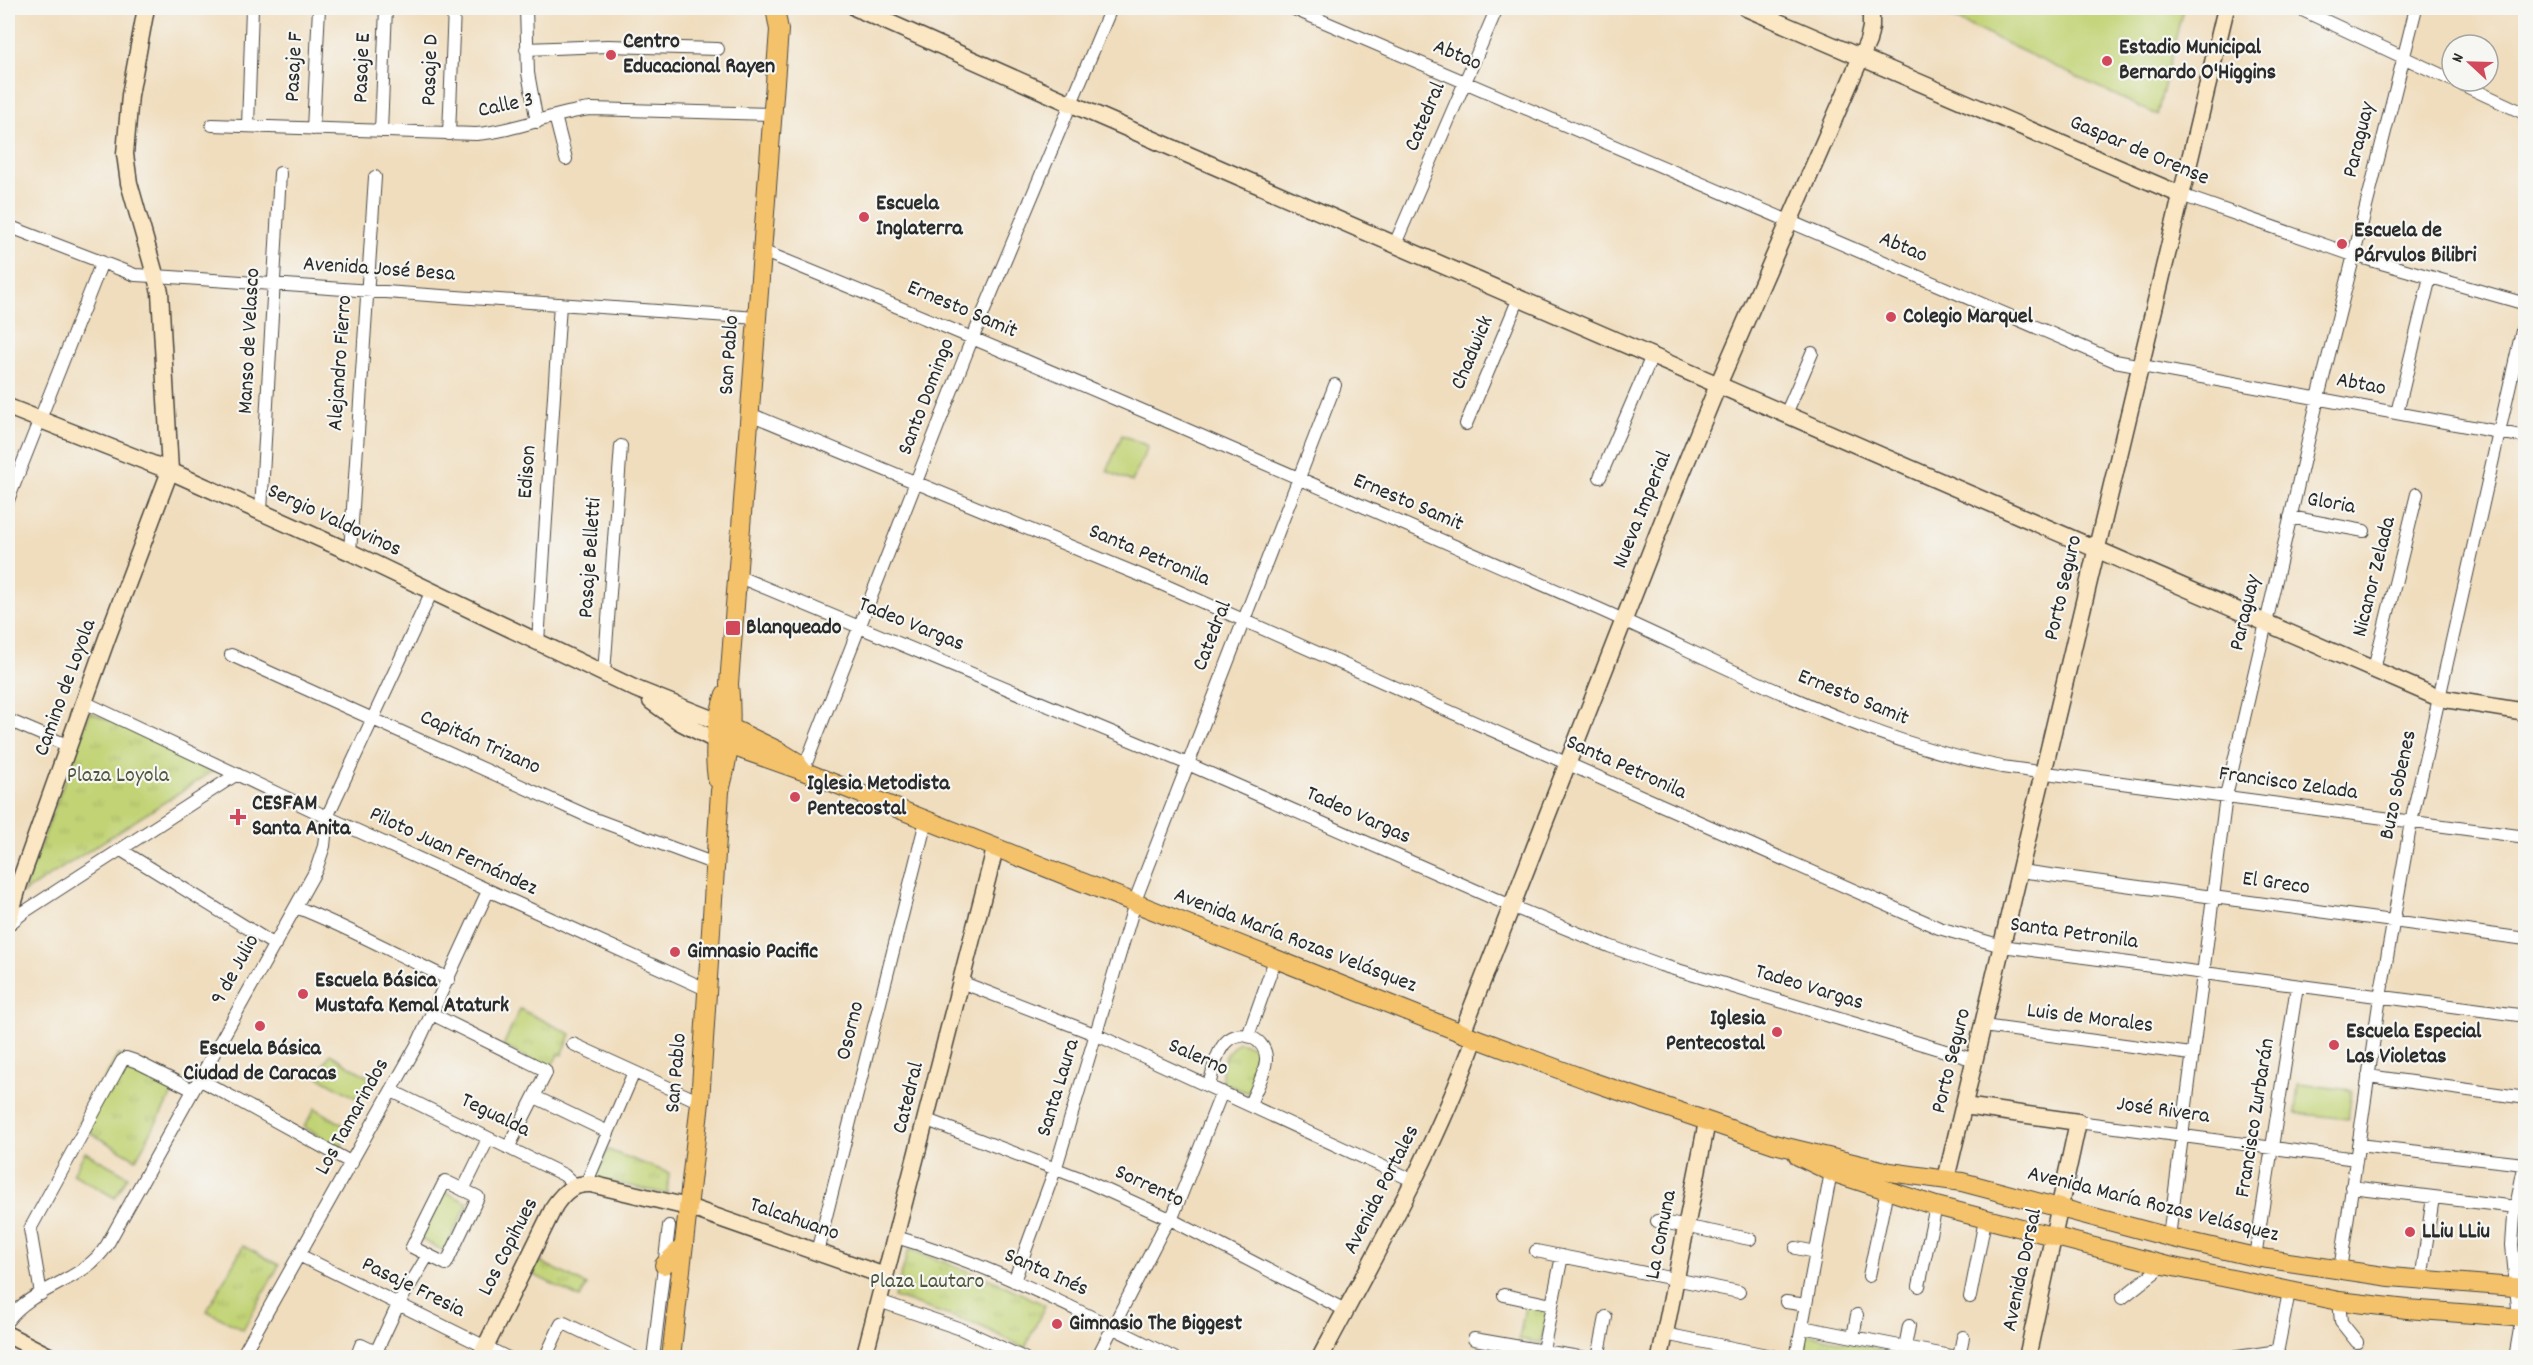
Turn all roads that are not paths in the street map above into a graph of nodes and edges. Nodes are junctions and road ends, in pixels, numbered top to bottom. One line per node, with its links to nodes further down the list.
1 (146, 8): 46 (street)
2 (252, 8): 32 (street)
3 (319, 8): 33 (street, Pasaje F)
4 (386, 8): 34 (street, Pasaje E)
5 (454, 8): 35 (street, Pasaje D)
6 (526, 8): 19 (street)
7 (775, 8): 18 (main road, San Pablo)
8 (786, 8): 18 (main road, San Pablo)
9 (856, 8): 26 (street)
10 (1111, 8): 26 (street, Santo Domingo)
11 (1292, 8): 24 (street, Abtao)
12 (1497, 8): 24 (street, Catedral)
13 (1746, 8): 21 (street, Gaspar de Orense)
14 (1871, 8): 21 (street, Nueva Imperial)
15 (2226, 8): 39 (street, Porto Seguro)
16 (2298, 8): 22 (street)
17 (2416, 8): 22 (street, Paraguay)
18 (779, 30): 27 (main road, San Pablo)
19 (526, 49): 20 (street); 30 (street)
20 (718, 49)
21 (1862, 57): 39 (street, Gaspar de Orense); 40 (street, Nueva Imperial)
22 (2403, 57): 23 (street); 44 (street, Paraguay)
23 (2440, 74)
24 (1465, 82): 40 (street, Abtao); 42 (street, Catedral)
25 (2481, 93): 28 (street)
26 (1069, 103): 42 (street); 55 (street, Santo Domingo)
27 (772, 114): 29 (street, Calle 3); 43 (main road, San Pablo)
28 (2526, 114)
29 (555, 116): 30 (street, Calle 3); 36 (street)
30 (537, 122): 35 (street, Calle 3)
31 (212, 125): 32 (street, Calle 3)
32 (248, 126): 33 (street, Calle 3)
33 (313, 129): 34 (street, Calle 3)
34 (381, 131): 35 (street, Calle 3)
35 (449, 134)
36 (566, 159)
37 (280, 173): 48 (street, Manso de Velasco)
38 (375, 177): 49 (street, Alejandro Fierro)
39 (2181, 195): 44 (street, Gaspar de Orense); 58 (street, Porto Seguro)
40 (1790, 222): 58 (street, Abtao); 60 (street, Nueva Imperial)
41 (8, 226): 45 (street, Avenida José Besa)
42 (1395, 244): 50 (street)
43 (762, 251): 54 (main road, San Pablo); 55 (street, Ernesto Samit)
44 (2353, 255): 47 (street, Gaspar de Orense); 61 (street, Paraguay)
45 (102, 262): 46 (street, Avenida José Besa); 66 (street)
46 (157, 276): 48 (street, Avenida José Besa); 71 (street)
47 (2430, 277): 52 (street, Gaspar de Orense); 63 (street)
48 (274, 284): 49 (street, Avenida José Besa); 77 (street, Manso de Velasco)
49 (367, 291): 51 (street, Avenida José Besa); 81 (street, Alejandro Fierro)
50 (1519, 298): 57 (street); 67 (street, Chadwick)
51 (560, 304): 54 (street, Avenida José Besa); 88 (street, Edison)
52 (2526, 304)
53 (2526, 313): 68 (street, Buzo Sobenes)
54 (757, 318): 64 (main road, San Pablo)
55 (974, 337): 73 (street, Ernesto Samit); 74 (street, Santo Domingo)
56 (1812, 353): 65 (street)
57 (1652, 356): 60 (street); 72 (street)
58 (2139, 366): 61 (street, Abtao); 80 (street, Porto Seguro)
59 (1335, 385): 73 (street, Catedral)
60 (1718, 385): 65 (street); 84 (street, Nueva Imperial)
61 (2318, 398): 63 (street, Abtao); 78 (street, Paraguay)
62 (8, 407): 66 (street, Sergio Valdovinos)
63 (2397, 413): 68 (street, Abtao)
64 (750, 414): 74 (street, Santa Petronila); 82 (main road, San Pablo)
65 (1786, 414): 80 (street)
66 (39, 420): 71 (street, Sergio Valdovinos); 76 (street)
67 (1466, 424)
68 (2498, 432): 69 (street, Abtao); 92 (street, Buzo Sobenes)
69 (2526, 437)
70 (621, 446): 91 (street, Pasaje Belletti)
71 (170, 471): 77 (street, Sergio Valdovinos); 93 (street, Camino de Loyola)
72 (1600, 477)
73 (1298, 478): 84 (street, Ernesto Samit); 85 (street, Catedral)
74 (917, 482): 85 (street, Santa Petronila); 87 (street, Santo Domingo)
75 (2417, 494): 90 (street, Nicanor Zelada)
76 (8, 500)
77 (261, 512): 81 (street, Sergio Valdovinos)
78 (2290, 517): 79 (street, Gloria); 86 (street, Paraguay)
79 (2364, 531)
80 (2097, 549): 86 (street); 102 (street, Porto Seguro)
81 (350, 552): 83 (street, Sergio Valdovinos)
82 (737, 576): 87 (street, Tadeo Vargas); 97 (main road, San Pablo)
83 (432, 591): 88 (street, Sergio Valdovinos); 95 (street, 9 de Julio)
84 (1624, 619): 100 (street, Nueva Imperial); 102 (street, Ernesto Samit)
85 (1244, 620): 99 (street, Catedral); 100 (street, Santa Petronila)
86 (2266, 623): 90 (street); 104 (street, Paraguay)
87 (860, 626): 99 (street, Tadeo Vargas); 101 (street, Santo Domingo)
88 (538, 642): 91 (street, Sergio Valdovinos)
89 (231, 655): 95 (street, Capitán Trizano)
90 (2374, 669): 92 (street)
91 (603, 673): 97 (street, Sergio Valdovinos)
92 (2439, 698): 94 (street); 107 (street, Buzo Sobenes)
93 (84, 702): 98 (street, Camino de Loyola); 103 (street, Piloto Juan Fernández)
94 (2526, 711)
95 (373, 718): 105 (street, 9 de Julio); 111 (street, Capitán Trizano)
96 (8, 720): 98 (street)
97 (724, 734): 101 (main road, Avenida María Rozas Velásquez); 111 (main road, San Pablo)
98 (69, 746): 119 (street, Camino de Loyola)
99 (1188, 764): 115 (street, Catedral); 116 (street, Tadeo Vargas)
100 (1566, 765): 116 (street, Nueva Imperial); 122 (street, Santa Petronila)
101 (803, 771): 106 (main road, Avenida María Rozas Velásquez)
102 (2044, 773): 104 (street, Francisco Zelada); 112 (street, Porto Seguro)
103 (237, 774): 105 (street, Piloto Juan Fernández); 110 (street, Camino de Loyola)
104 (2226, 796): 107 (street, Francisco Zelada); 114 (street, Paraguay)
105 (327, 817): 113 (street, Piloto Juan Fernández); 117 (street, 9 de Julio)
106 (926, 821): 109 (main road, Avenida María Rozas Velásquez); 187 (street, Osorno)
107 (2411, 822): 108 (street, Francisco Zelada); 118 (street, Buzo Sobenes)
108 (2526, 837)
109 (995, 849): 115 (main road, Avenida María Rozas Velásquez); 126 (street, Catedral)
110 (121, 850): 119 (street, Camino de Loyola); 121 (street)
111 (715, 864): 128 (main road, San Pablo)
112 (2020, 871): 114 (street, El Greco); 122 (street, Porto Seguro)
113 (488, 891): 125 (street, Los Tamarindos); 128 (street, Piloto Juan Fernández)
114 (2212, 897): 118 (street, El Greco); 124 (street, Paraguay)
115 (1134, 904): 123 (main road, Avenida María Rozas Velásquez); 133 (street, Santa Laura)
116 (1511, 906): 135 (street, Nueva Imperial); 138 (street, Tadeo Vargas)
117 (296, 907): 121 (street, 9 de Julio); 125 (street)
118 (2394, 921): 120 (street, El Greco); 129 (street, Buzo Sobenes)
119 (8, 924)
120 (2526, 939)
121 (275, 945): 141 (street, 9 de Julio)
122 (2002, 946): 124 (street, Santa Petronila); 132 (street, Porto Seguro)
123 (1275, 960): 134 (street); 135 (main road, Avenida María Rozas Velásquez)
124 (2202, 974): 127 (street, Santa Petronila); 137 (street, Paraguay)
125 (449, 979): 130 (street, Los Tamarindos)
126 (961, 982): 133 (street, Salerno); 150 (street, Catedral)
127 (2297, 986): 129 (street, Santa Petronila); 159 (street, Francisco Zurbarán)
128 (708, 990): 147 (main road, San Pablo)
129 (2380, 997): 131 (street, Santa Petronila); 140 (street, Buzo Sobenes)
130 (432, 1014): 143 (street, Los Tamarindos); 145 (street)
131 (2526, 1016)
132 (1983, 1026): 137 (street, Luis de Morales); 138 (street, Porto Seguro)
133 (1097, 1035): 142 (street, Salerno); 163 (street, Santa Laura)
134 (1248, 1035): 142 (street); 148 (street)
135 (1469, 1035): 151 (main road, Avenida María Rozas Velásquez); 166 (street, Avenida Portales)
136 (573, 1044): 139 (street)
137 (2191, 1054): 154 (street, Paraguay)
138 (1975, 1060): 149 (street, Porto Seguro)
139 (634, 1072): 147 (street); 153 (street, Los Copihues)
140 (2368, 1076): 146 (street); 157 (street, Buzo Sobenes)
141 (196, 1085): 162 (street); 206 (street, 9 de Julio); 206 (street)
142 (1209, 1085): 144 (street, Salerno)
143 (392, 1091): 155 (street, Tegualda); 162 (street, Los Tamarindos)
144 (1222, 1092): 148 (street, Salerno); 176 (street)
145 (535, 1096): 153 (street); 158 (street)
146 (2526, 1098)
147 (700, 1102): 173 (main road, San Pablo)
148 (1250, 1104): 166 (street, Salerno)
149 (1964, 1106): 152 (street, José Rivera); 165 (street, Porto Seguro)
150 (927, 1120): 163 (street, Sorrento); 183 (street, Catedral)
151 (1707, 1122): 156 (main road, Avenida María Rozas Velásquez); 180 (street, La Comuna)
152 (2078, 1122): 154 (street, José Rivera); 174 (street, Avenida Dorsal)
153 (608, 1132): 167 (street, Los Copihues)
154 (2181, 1136): 159 (street, José Rivera); 182 (street, Paraguay)
155 (488, 1139): 158 (street, Tegualda); 169 (street)
156 (1774, 1144): 164 (main road, Avenida María Rozas Velásquez); 165 (main road, Avenida María Rozas Velásquez)
157 (2358, 1145): 160 (street, Buzo Sobenes); 161 (street)
158 (508, 1148): 167 (street, Tegualda)
159 (2273, 1148): 160 (street, José Rivera); 193 (street, Francisco Zurbarán)
160 (2356, 1159): 168 (street, Buzo Sobenes)
161 (2525, 1161): 175 (street)
162 (352, 1163): 190 (street, Los Tamarindos)
163 (1056, 1167): 176 (street, Sorrento); 200 (street, Santa Laura)
164 (1831, 1172): 170 (main road, Avenida María Rozas Velásquez); 189 (street)
165 (1946, 1179): 174 (main road, Avenida María Rozas Velásquez)
166 (1414, 1181): 216 (street, Avenida Portales)
167 (580, 1185): 173 (street, Tegualda); 232 (street, Los Copihues)
168 (2351, 1186): 171 (street); 196 (street, Buzo Sobenes)
169 (463, 1190): 191 (street); 191 (street)
170 (1887, 1190): 172 (main road, Avenida María Rozas Velásquez); 198 (street)
171 (2433, 1197): 175 (street); 201 (street)
172 (1936, 1206): 177 (main road, Avenida María Rozas Velásquez); 202 (street)
173 (688, 1207): 185 (main road, San Pablo); 187 (street, Talcahuano)
174 (2059, 1208): 181 (street, Avenida Dorsal); 182 (main road, Avenida María Rozas Velásquez)
175 (2519, 1214): 203 (street)
176 (1170, 1219): 216 (street, Sorrento); 222 (street)
177 (1985, 1220): 181 (main road, Avenida María Rozas Velásquez); 208 (street)
178 (1657, 1221): 180 (street)
179 (669, 1226): 194 (street)
180 (1686, 1227): 184 (street); 199 (street, La Comuna)
181 (2052, 1237): 195 (main road, Avenida María Rozas Velásquez); 257 (street, Avenida Dorsal)
182 (2169, 1237): 193 (main road, Avenida María Rozas Velásquez)
183 (896, 1238): 197 (street, Catedral); 200 (street, Santa Inés)
184 (1750, 1239)
185 (684, 1246): 194 (main road); 246 (main road, San Pablo)
186 (1796, 1248): 189 (street)
187 (816, 1251): 197 (street, Talcahuano)
188 (1536, 1251): 192 (street)
189 (1816, 1252): 215 (street)
190 (299, 1255): 213 (street, Pasaje Fresia); 240 (street, Los Tamarindos)
191 (428, 1255): 213 (street)
192 (1562, 1256): 199 (street); 214 (street)
193 (2255, 1257): 196 (main road, Avenida María Rozas Velásquez)
194 (664, 1265): 245 (street)
195 (2164, 1265): 205 (main road, Avenida María Rozas Velásquez); 209 (street)
196 (2340, 1270): 201 (main road, Avenida María Rozas Velásquez)
197 (885, 1276): 211 (street, Catedral)
198 (1869, 1276)
199 (1676, 1279): 204 (street); 224 (street, La Comuna)
200 (1014, 1281): 222 (street, Santa Inés)
201 (2421, 1281): 203 (main road, Avenida María Rozas Velásquez)
202 (1919, 1286)
203 (2521, 1287): 219 (street)
204 (1739, 1292)
205 (2289, 1292): 210 (main road, Avenida María Rozas Velásquez); 235 (street)
206 (41, 1294): 220 (street, 9 de Julio)
207 (1504, 1295): 214 (street)
208 (1970, 1297)
209 (2122, 1298)
210 (2339, 1301): 219 (main road, Avenida María Rozas Velásquez); 229 (street)
211 (879, 1302): 247 (street, Catedral); 248 (street)
212 (1786, 1302): 215 (street)
213 (398, 1305): 232 (street, Pasaje Fresia); 236 (street)
214 (1552, 1305): 234 (street)
215 (1806, 1305): 223 (street)
216 (1345, 1311): 251 (street, Avenida Portales)
217 (1857, 1315): 226 (street)
218 (1606, 1317): 253 (street)
219 (2522, 1318): 259 (street)
220 (8, 1320)
221 (1909, 1326): 231 (street)
222 (1112, 1327): 249 (street); 250 (street, Santa Inés)
223 (1802, 1327): 226 (street); 255 (street)
224 (1665, 1334): 233 (street); 254 (street, La Comuna)
225 (8, 1335): 239 (street)
226 (1853, 1337): 230 (street)
227 (1963, 1337): 238 (street)
228 (1474, 1339): 234 (street)
229 (2357, 1342)
230 (1886, 1343): 231 (street); 256 (street)
231 (1905, 1347): 238 (street)
232 (482, 1352): 242 (street, Pasaje Fresia)
233 (1722, 1352): 237 (street)
234 (1543, 1353): 252 (street)
235 (2277, 1354): 258 (street)
236 (382, 1355): 241 (street)
237 (1778, 1357)
238 (1960, 1357)
239 (53, 1358)
240 (241, 1358)
241 (356, 1358)
242 (508, 1358)
243 (544, 1358): 244 (street)
244 (636, 1358)
245 (653, 1358)
246 (671, 1358)
247 (864, 1358)
248 (1024, 1358)
249 (1097, 1358)
250 (1174, 1358)
251 (1320, 1358)
252 (1586, 1358)
253 (1598, 1358)
254 (1660, 1358)
255 (1796, 1358)
256 (1883, 1358)
257 (2027, 1358)
258 (2230, 1358)
259 (2515, 1358)

